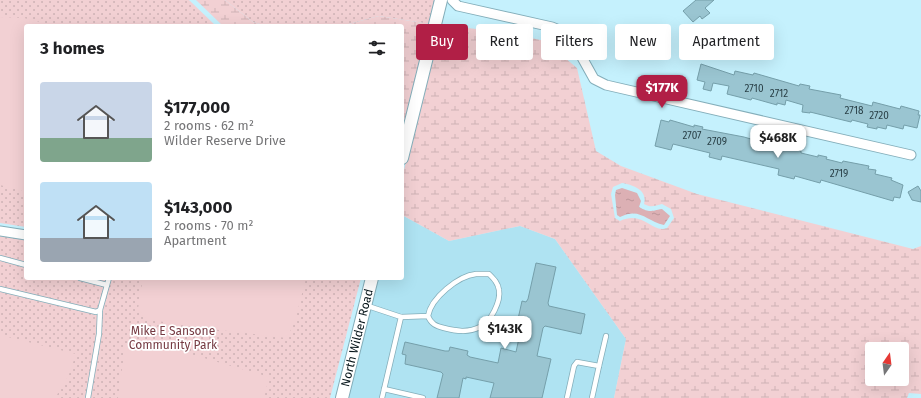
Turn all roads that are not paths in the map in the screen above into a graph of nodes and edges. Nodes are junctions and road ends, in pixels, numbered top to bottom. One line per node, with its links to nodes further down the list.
1 (441, 0): 3 (street)
2 (452, 0): 4 (street)
3 (404, 150)
4 (911, 155)
5 (0, 231): 6 (street)
6 (24, 235)
7 (0, 258): 8 (lane)
8 (24, 264)
9 (88, 280): 12 (lane)
10 (108, 280): 12 (lane)
11 (371, 280): 14 (street, North Wilder Road)
12 (107, 285): 15 (lane)
13 (0, 289): 15 (lane)
14 (365, 304): 17 (lane); 22 (street, North Wilder Road)
15 (100, 310): 21 (lane)
16 (428, 316): 16 (lane); 17 (lane)
17 (401, 317): 20 (lane)
18 (606, 336): 19 (lane)
19 (599, 366): 25 (lane); 26 (lane)
20 (384, 389): 23 (lane); 24 (lane)
21 (88, 398)
22 (342, 398)
23 (382, 398)
24 (423, 398)
25 (566, 398)
26 (592, 398)

